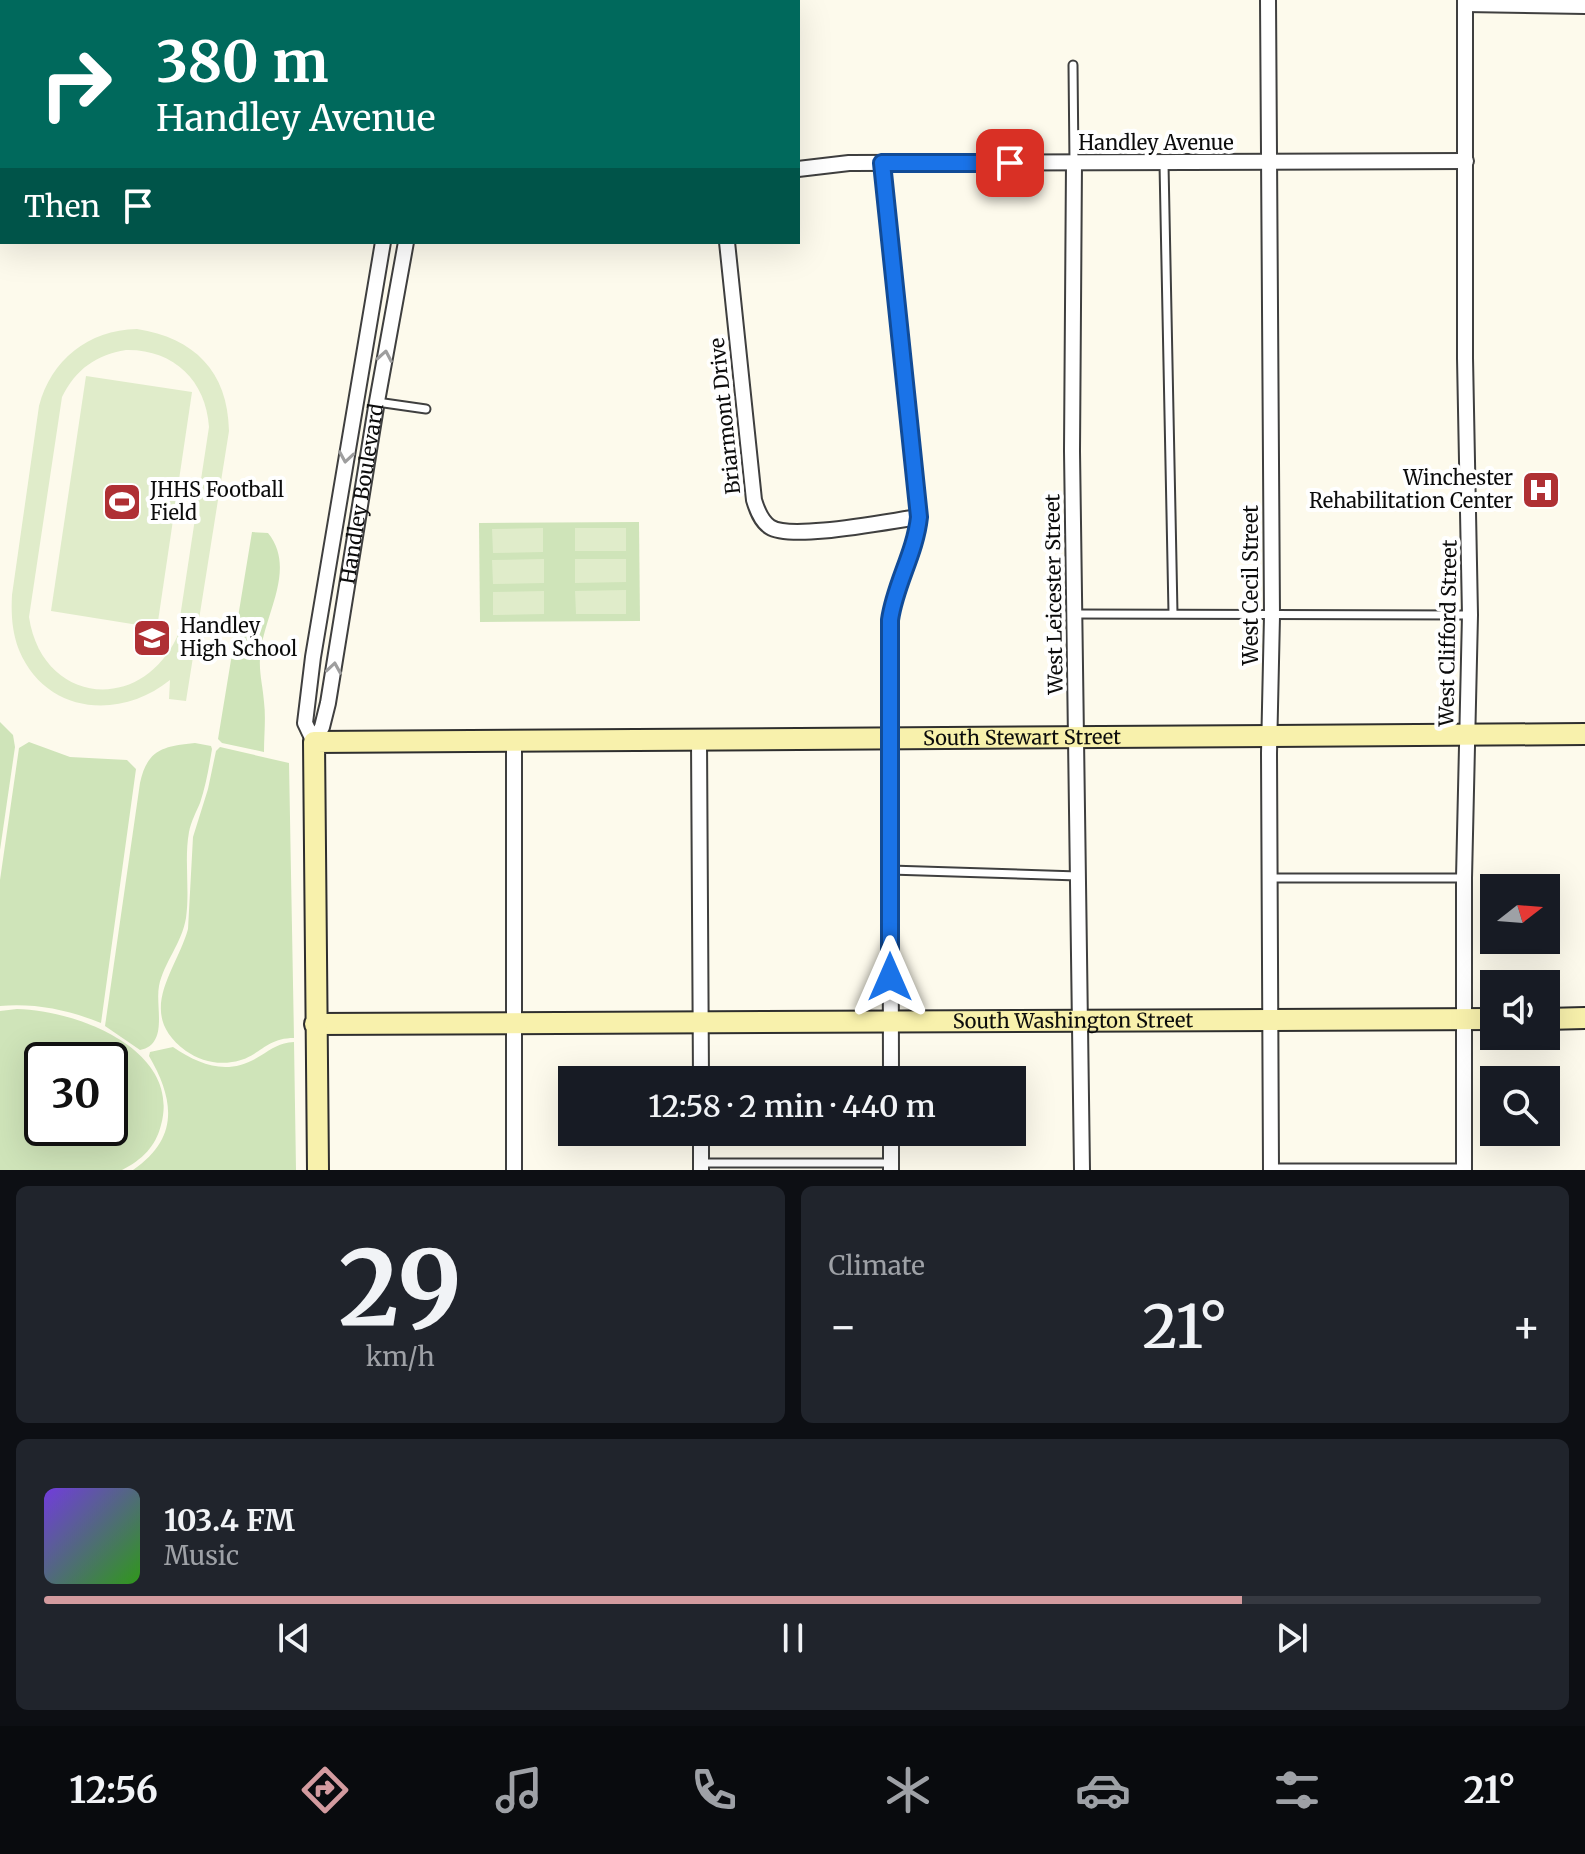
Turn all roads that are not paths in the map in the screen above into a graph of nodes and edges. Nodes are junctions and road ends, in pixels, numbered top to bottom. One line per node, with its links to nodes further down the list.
1 (1268, 0): 8 (street, West Cecil Street)
2 (1465, 2): 3 (street); 5 (street, West Clifford Street)
3 (1585, 6)
4 (1073, 65): 7 (lane, West Leicester Street)
5 (1466, 161): 8 (street, Handley Avenue); 22 (street, West Clifford Street)
6 (882, 163): 7 (street, Handley Avenue); 10 (street, Handley Avenue); 17 (street)
7 (1074, 163): 9 (street, Handley Avenue); 21 (street, West Leicester Street)
8 (1268, 163): 9 (street, Handley Avenue); 23 (street, West Cecil Street)
9 (1164, 164): 20 (lane)
10 (800, 169)
11 (383, 244): 14 (street, Handley Boulevard)
12 (406, 244): 15 (street, Handley Boulevard, one-way to 12)
13 (727, 244): 17 (street, Briarmont Drive)
14 (355, 404): 15 (street); 18 (street, Handley Boulevard, one-way to 18)
15 (376, 405): 16 (lane); 19 (street, Handley Boulevard)
16 (426, 409)
17 (919, 517): 28 (street)
18 (329, 562): 19 (street); 31 (street, Handley Boulevard)
19 (350, 565): 31 (street, Handley Boulevard, one-way to 19)
20 (1173, 613): 21 (lane); 23 (lane)
21 (1075, 614): 27 (street, West Leicester Street)
22 (1470, 615): 23 (lane); 25 (street, West Clifford Street)
23 (1272, 616): 26 (street, West Cecil Street)
24 (1585, 734): 25 (street, South Stewart Street)
25 (1467, 735): 26 (street, South Stewart Street); 35 (street, West Clifford Street)
26 (1269, 736): 27 (street, South Stewart Street); 34 (street, West Cecil Street)
27 (1077, 737): 28 (street, South Stewart Street); 33 (street, West Leicester Street)
28 (890, 739): 29 (street, South Stewart Street); 32 (street)
29 (699, 740): 30 (street, South Stewart Street); 43 (street)
30 (514, 741): 31 (street, South Stewart Street); 44 (street)
31 (314, 742): 45 (street, Handley Boulevard)
32 (890, 870): 33 (lane); 42 (street)
33 (1078, 876): 40 (street, West Leicester Street)
34 (1269, 878): 35 (lane); 41 (street, West Cecil Street)
35 (1464, 878): 37 (street, West Clifford Street)
36 (1585, 1018): 39 (street)
37 (1464, 1019): 38 (street, South Washington Street); 41 (street, South Washington Street); 52 (street, West Clifford Street)
38 (1480, 1019)
39 (1560, 1019)
40 (1079, 1020): 41 (street, South Washington Street); 42 (street, South Washington Street); 55 (street, West Leicester Street)
41 (1269, 1020): 51 (street, West Cecil Street)
42 (891, 1021): 43 (street, South Washington Street); 47 (street)
43 (700, 1022): 44 (street, South Washington Street); 46 (street)
44 (514, 1023): 45 (street, South Washington Street); 54 (street)
45 (315, 1024): 53 (street, Handley Boulevard)
46 (701, 1066)
47 (891, 1066)
48 (891, 1146): 50 (street)
49 (701, 1166): 50 (lane)
50 (891, 1167)
51 (1271, 1169): 52 (lane)
52 (1464, 1169)
53 (318, 1170)
54 (514, 1170)
55 (1082, 1170)

